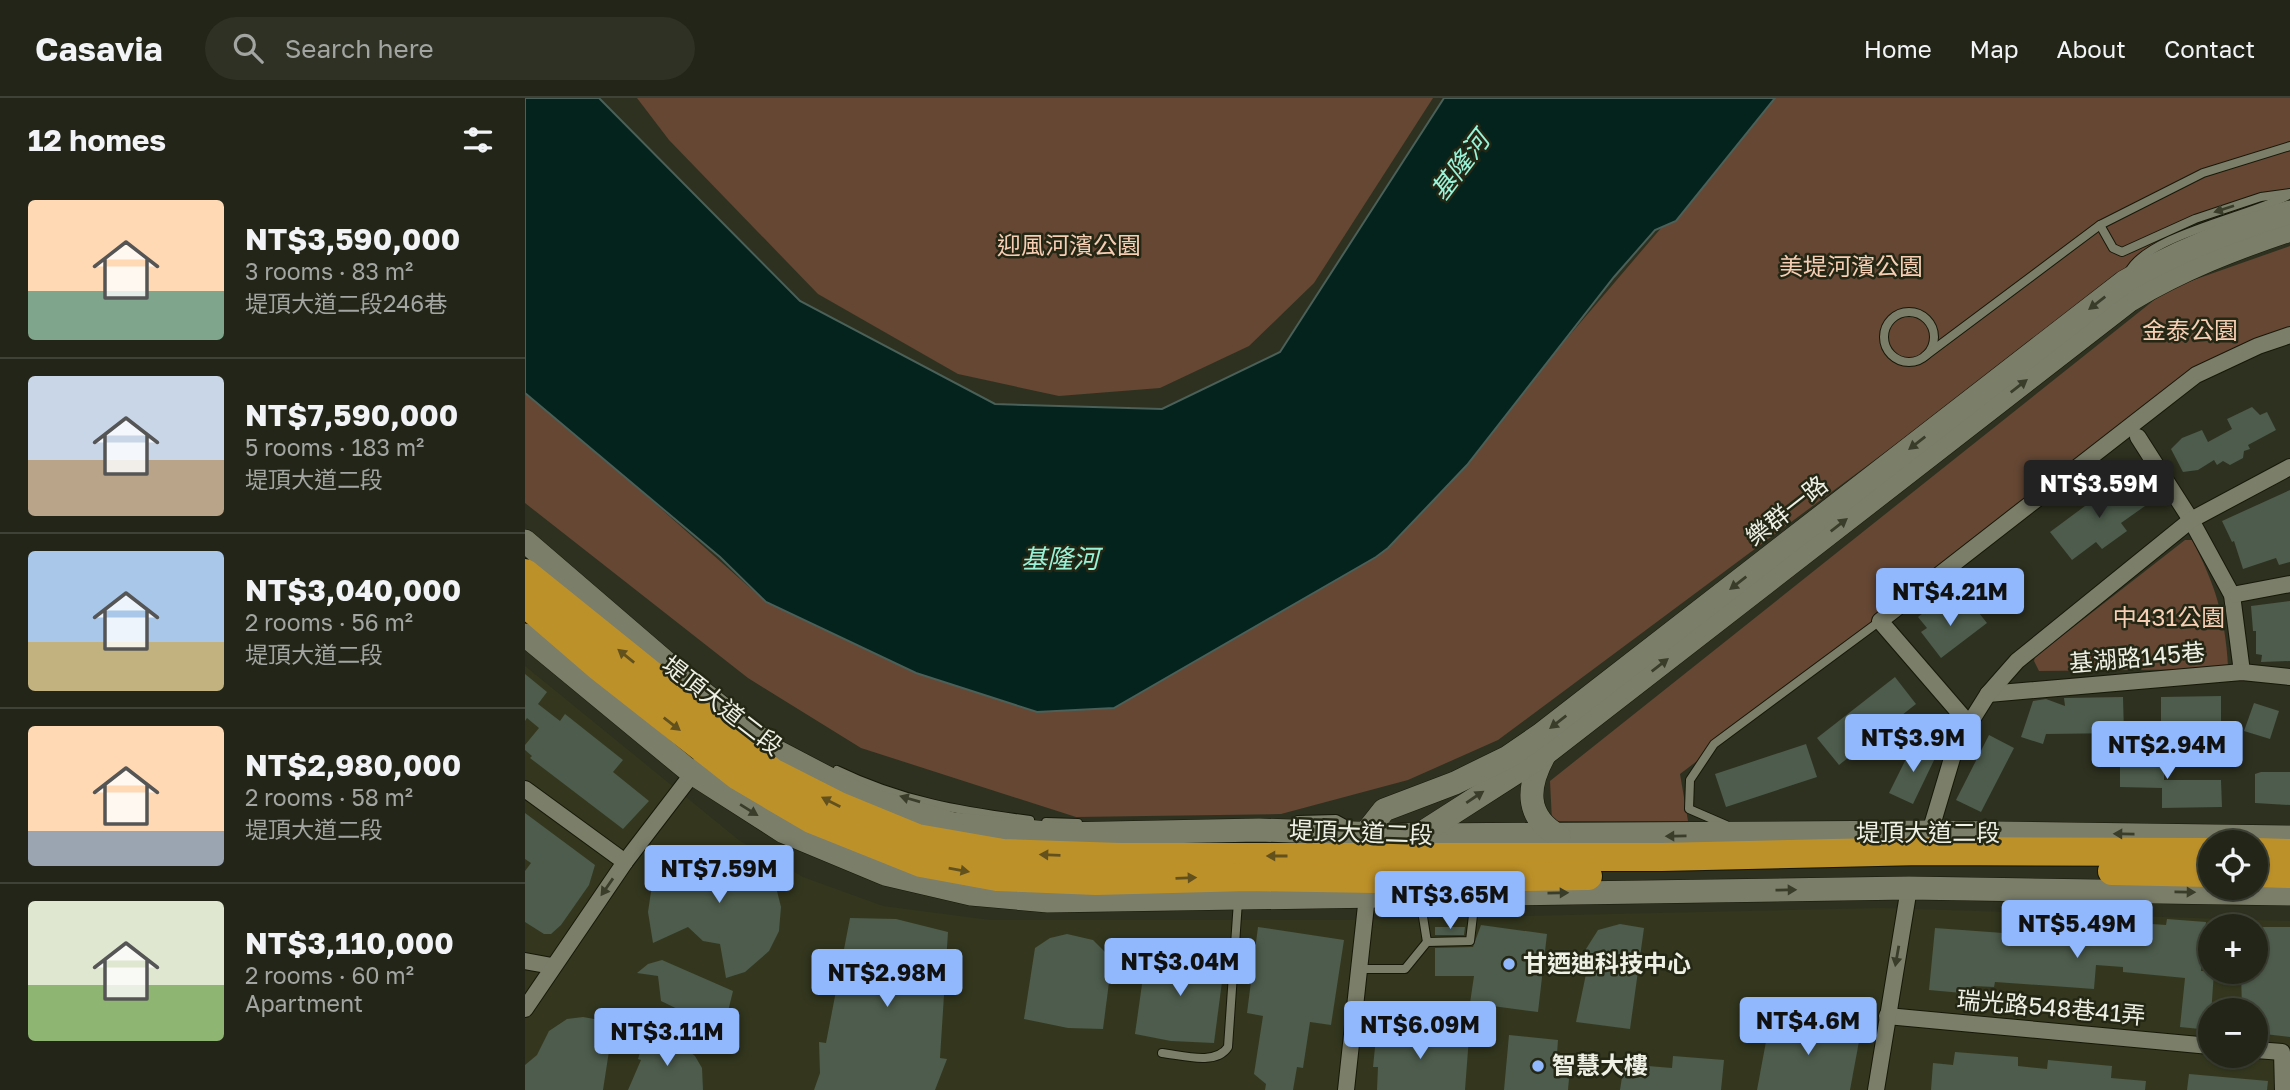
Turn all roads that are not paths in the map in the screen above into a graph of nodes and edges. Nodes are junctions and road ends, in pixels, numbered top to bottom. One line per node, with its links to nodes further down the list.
1 (2290, 146): 4 (lane)
2 (2290, 194): 4 (lane, one-way to 4); 6 (lane)
3 (2290, 212): 6 (street, 樂群一路)
4 (2099, 225): 8 (lane)
5 (2290, 230): 27 (street, 樂群一路, one-way to 5)
6 (2124, 282): 32 (street, 樂群一路, one-way to 32)
7 (2290, 335): 18 (street)
8 (1925, 356): 8 (lane)
9 (2139, 437): 11 (street)
10 (2290, 467): 11 (street)
11 (2191, 520): 16 (street); 24 (street)
12 (525, 532): 20 (lane)
13 (525, 541): 26 (street, 堤頂大道二段)
14 (525, 573): 26 (highway, 堤頂大道二段, one-way to 14)
15 (2290, 584): 16 (street)
16 (2232, 595): 21 (street)
17 (525, 603): 26 (highway, 堤頂大道二段, one-way to 26)
18 (1880, 621): 25 (street); 34 (lane)
19 (525, 635): 26 (street, 堤頂大道二段)
20 (678, 659)
21 (2242, 672): 22 (street, 基湖路145巷); 24 (street, 基湖路145巷)
22 (2290, 677)
23 (710, 685): 26 (lane)
24 (1988, 694): 25 (street)
25 (1969, 724): 31 (street)
26 (720, 738): 29 (lane, one-way to 26); 32 (street, 堤頂大道二段); 40 (highway, 堤頂大道二段, one-way to 26); 42 (street); 46 (highway, 堤頂大道二段, one-way to 46); 51 (street, 堤頂大道二段, one-way to 51)
27 (1545, 754): 33 (street, 樂群一路, one-way to 27); 35 (street)
28 (525, 789): 42 (street)
29 (1086, 823)
30 (1100, 823): 32 (lane)
31 (1930, 832): 34 (street, 堤頂大道二段); 36 (street, 堤頂大道二段, one-way to 31)
32 (1365, 834): 33 (street, 堤頂大道二段); 40 (street, 樂群一路)
33 (1418, 835): 35 (street, 堤頂大道二段); 41 (street, 樂群一路)
34 (1756, 835): 35 (street, 堤頂大道二段, one-way to 35)
35 (1559, 836)
36 (2290, 836)
37 (2198, 852): 41 (highway, 堤頂大道二段)
38 (2268, 852): 39 (highway)
39 (2290, 853)
40 (1319, 856): 41 (highway, 堤頂大道二段)
41 (1394, 856): 46 (street, 樂群一路)
42 (625, 862): 54 (street, one-way to 54)
43 (2198, 873): 46 (highway, 堤頂大道二段)
44 (2268, 873): 45 (highway)
45 (2290, 874)
46 (1371, 887): 50 (street, 堤頂大道二段); 51 (street, 堤頂大道二段); 55 (street)
47 (1909, 888): 48 (street, 堤頂大道二段, one-way to 47); 49 (street, 堤頂大道二段, one-way to 49); 57 (street, one-way to 57)
48 (1476, 894): 50 (street, 堤頂大道二段); 52 (lane)
49 (2290, 894)
50 (1420, 895): 52 (lane)
51 (1238, 898): 60 (lane)
52 (1427, 942): 55 (lane)
53 (525, 961): 54 (street)
54 (552, 966): 56 (street)
55 (1359, 969): 61 (street)
56 (525, 1009)
57 (1887, 1016): 58 (street, 瑞光路548巷41弄); 62 (street)
58 (2198, 1045)
59 (2268, 1051): 63 (street)
60 (1162, 1054)
61 (1346, 1090)
62 (1877, 1090)
63 (2283, 1090)

